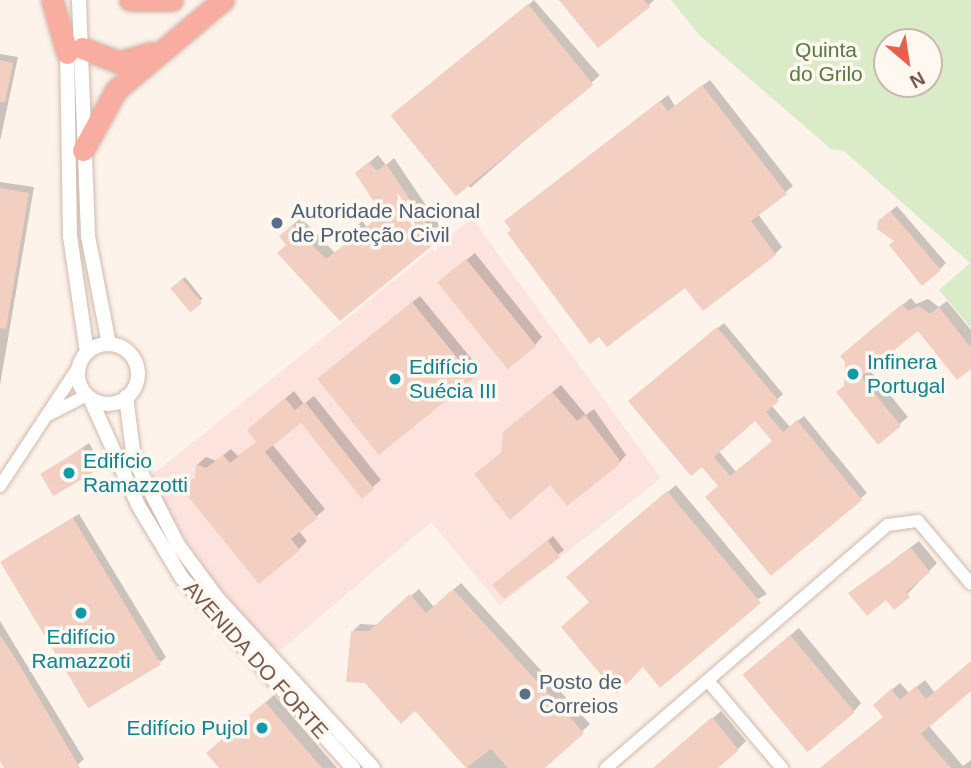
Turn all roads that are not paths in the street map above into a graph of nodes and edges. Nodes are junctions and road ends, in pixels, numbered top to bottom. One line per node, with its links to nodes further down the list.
1 (52, 0): 7 (highway)
2 (62, 0): 7 (street)
3 (79, 0): 7 (street)
4 (130, 0): 5 (highway)
5 (172, 0)
6 (221, 1): 8 (highway)
7 (72, 45): 8 (highway); 9 (street); 11 (street)
8 (160, 50): 9 (highway)
9 (83, 150): 10 (street)
10 (109, 344): 11 (street); 14 (street, AVENIDA DO FORTE)
11 (87, 352): 12 (street)
12 (79, 366): 13 (street, AVENIDA DO FORTE); 15 (street)
13 (88, 396): 14 (street); 15 (street); 19 (street, AVENIDA DO FORTE)
14 (126, 397): 20 (street, AVENIDA DO FORTE)
15 (46, 416): 16 (street)
16 (0, 486)
17 (971, 584): 18 (street)
18 (709, 682): 21 (street); 22 (street)
19 (352, 768)
20 (373, 768)
21 (606, 768)
22 (782, 768)

